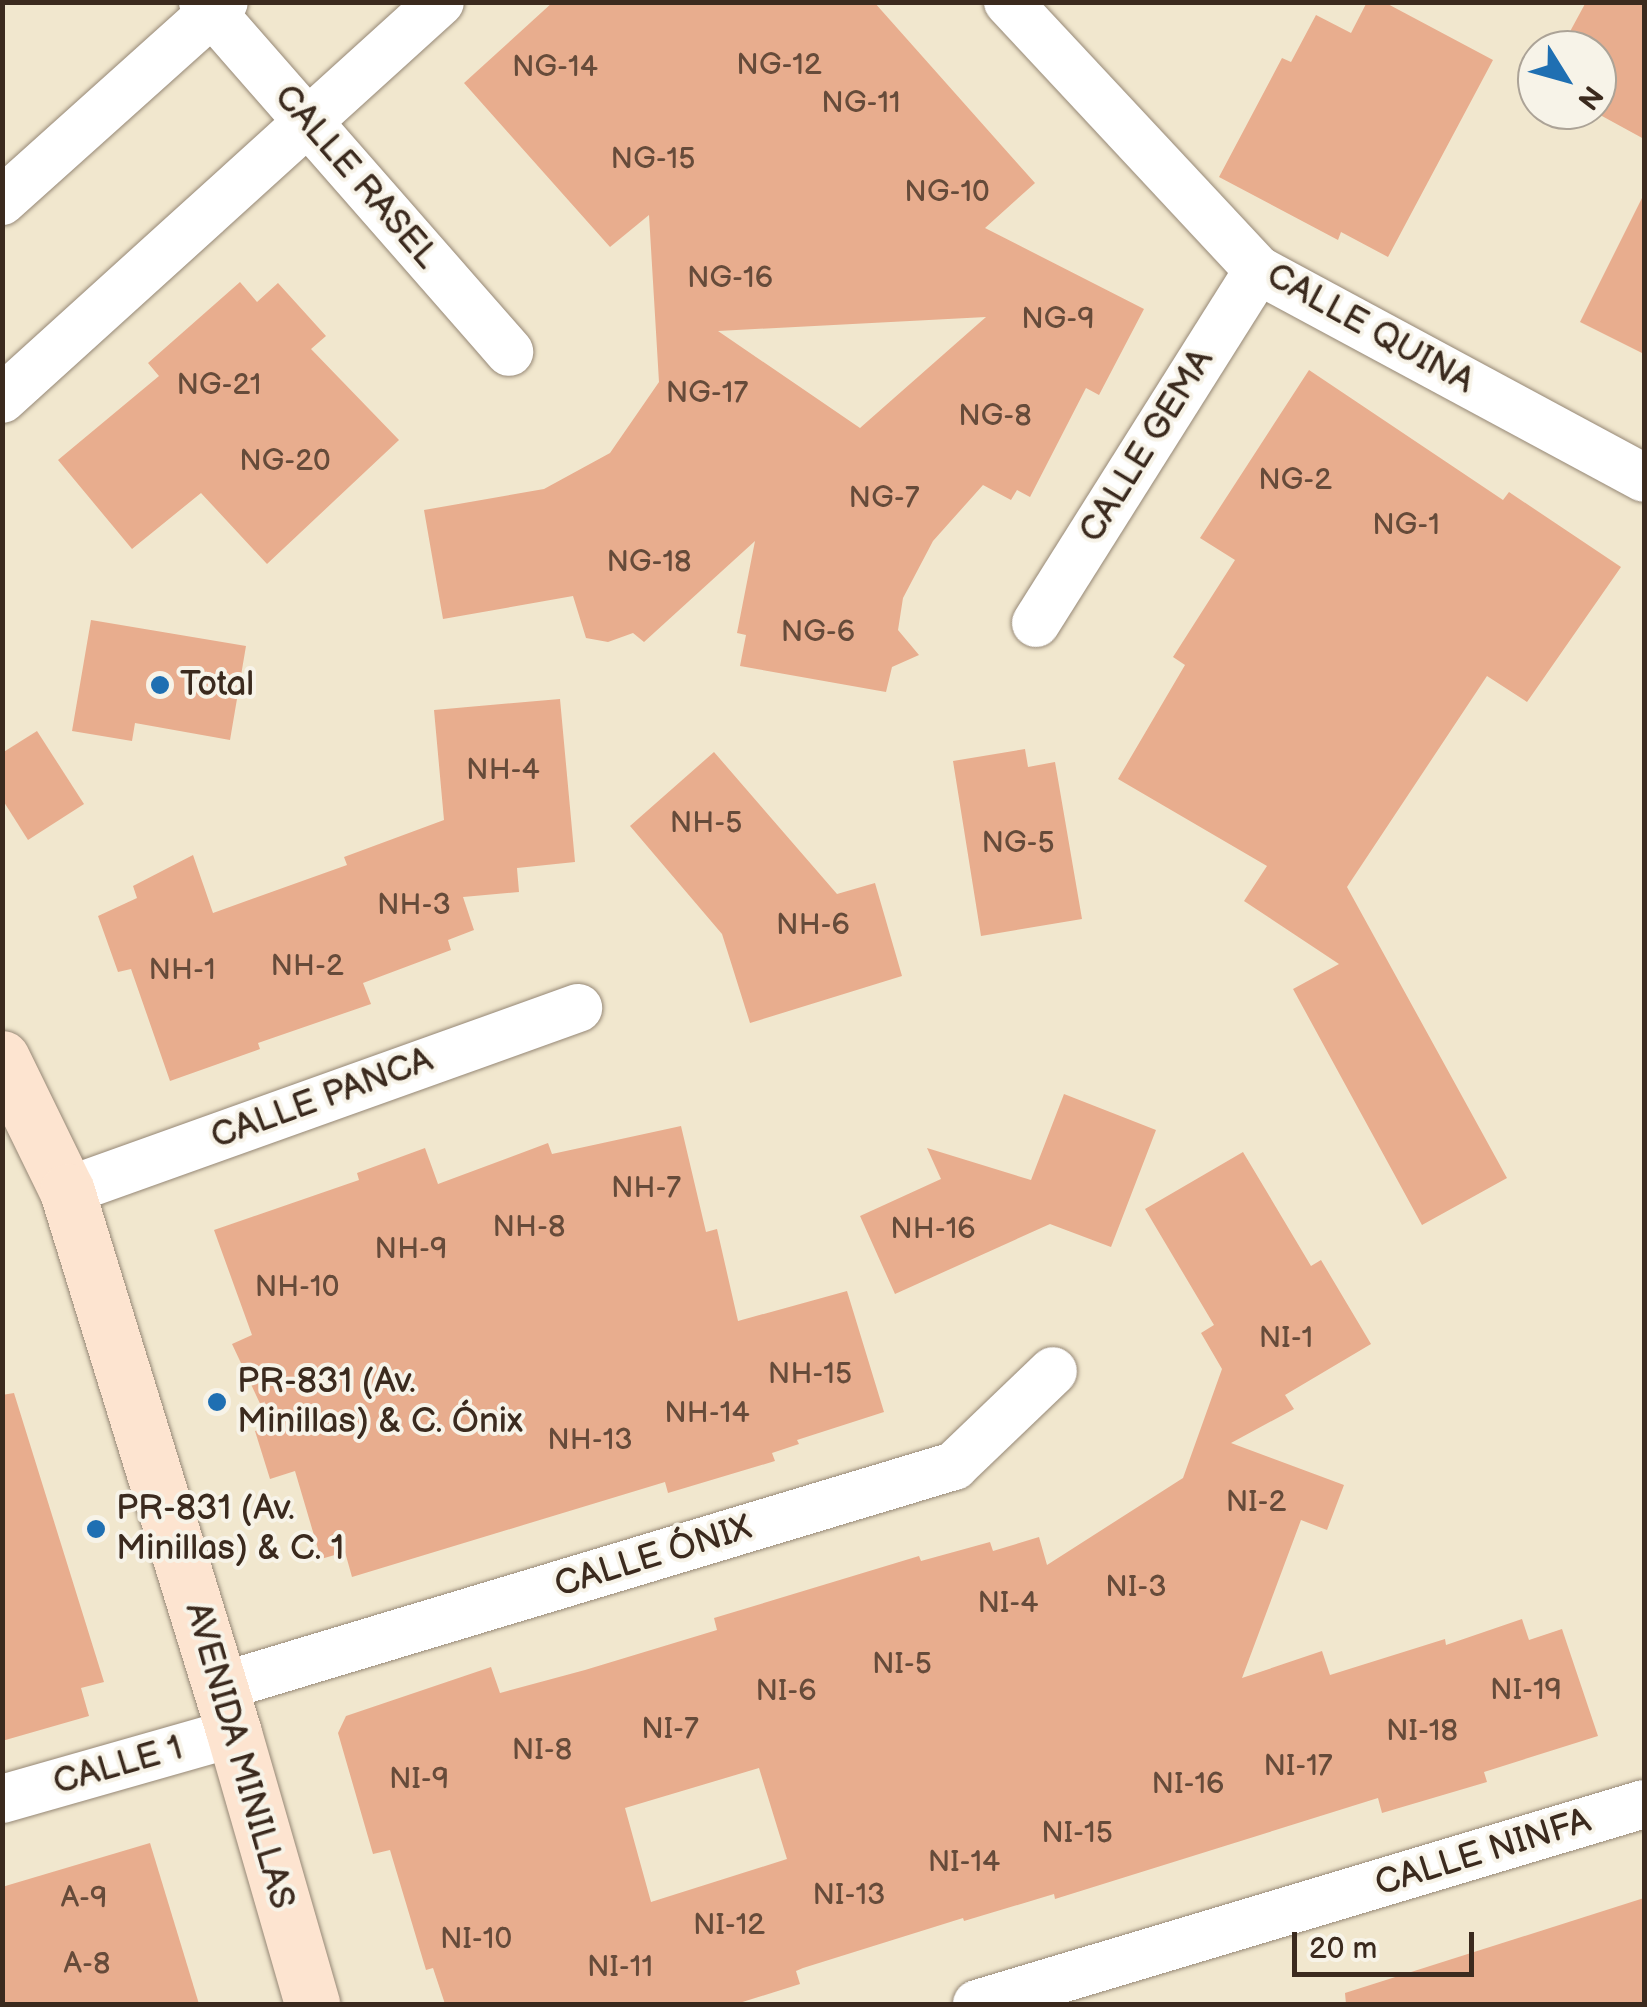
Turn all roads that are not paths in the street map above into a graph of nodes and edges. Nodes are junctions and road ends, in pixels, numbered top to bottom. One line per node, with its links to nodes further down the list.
1 (440, 2): 4 (street)
2 (1008, 2): 6 (street, CALLE QUINA)
3 (214, 6): 4 (street, CALLE RASEL); 5 (street)
4 (308, 122): 7 (street, CALLE RASEL); 8 (street)
5 (2, 200)
6 (1258, 270): 9 (street, CALLE QUINA); 10 (street, CALLE GEMA)
7 (509, 352)
8 (2, 399)
9 (1644, 478)
10 (1036, 623)
11 (578, 1008): 13 (street, CALLE PANCA)
12 (2, 1058): 13 (street, AVENIDA MINILLAS)
13 (67, 1190): 15 (street, AVENIDA MINILLAS)
14 (1054, 1371): 15 (street, CALLE ÓNIX)
15 (227, 1710): 16 (street, CALLE 1); 18 (street, AVENIDA MINILLAS)
16 (2, 1799)
17 (1644, 1804): 19 (street, CALLE NINFA)
18 (312, 2004)
19 (977, 2004)

